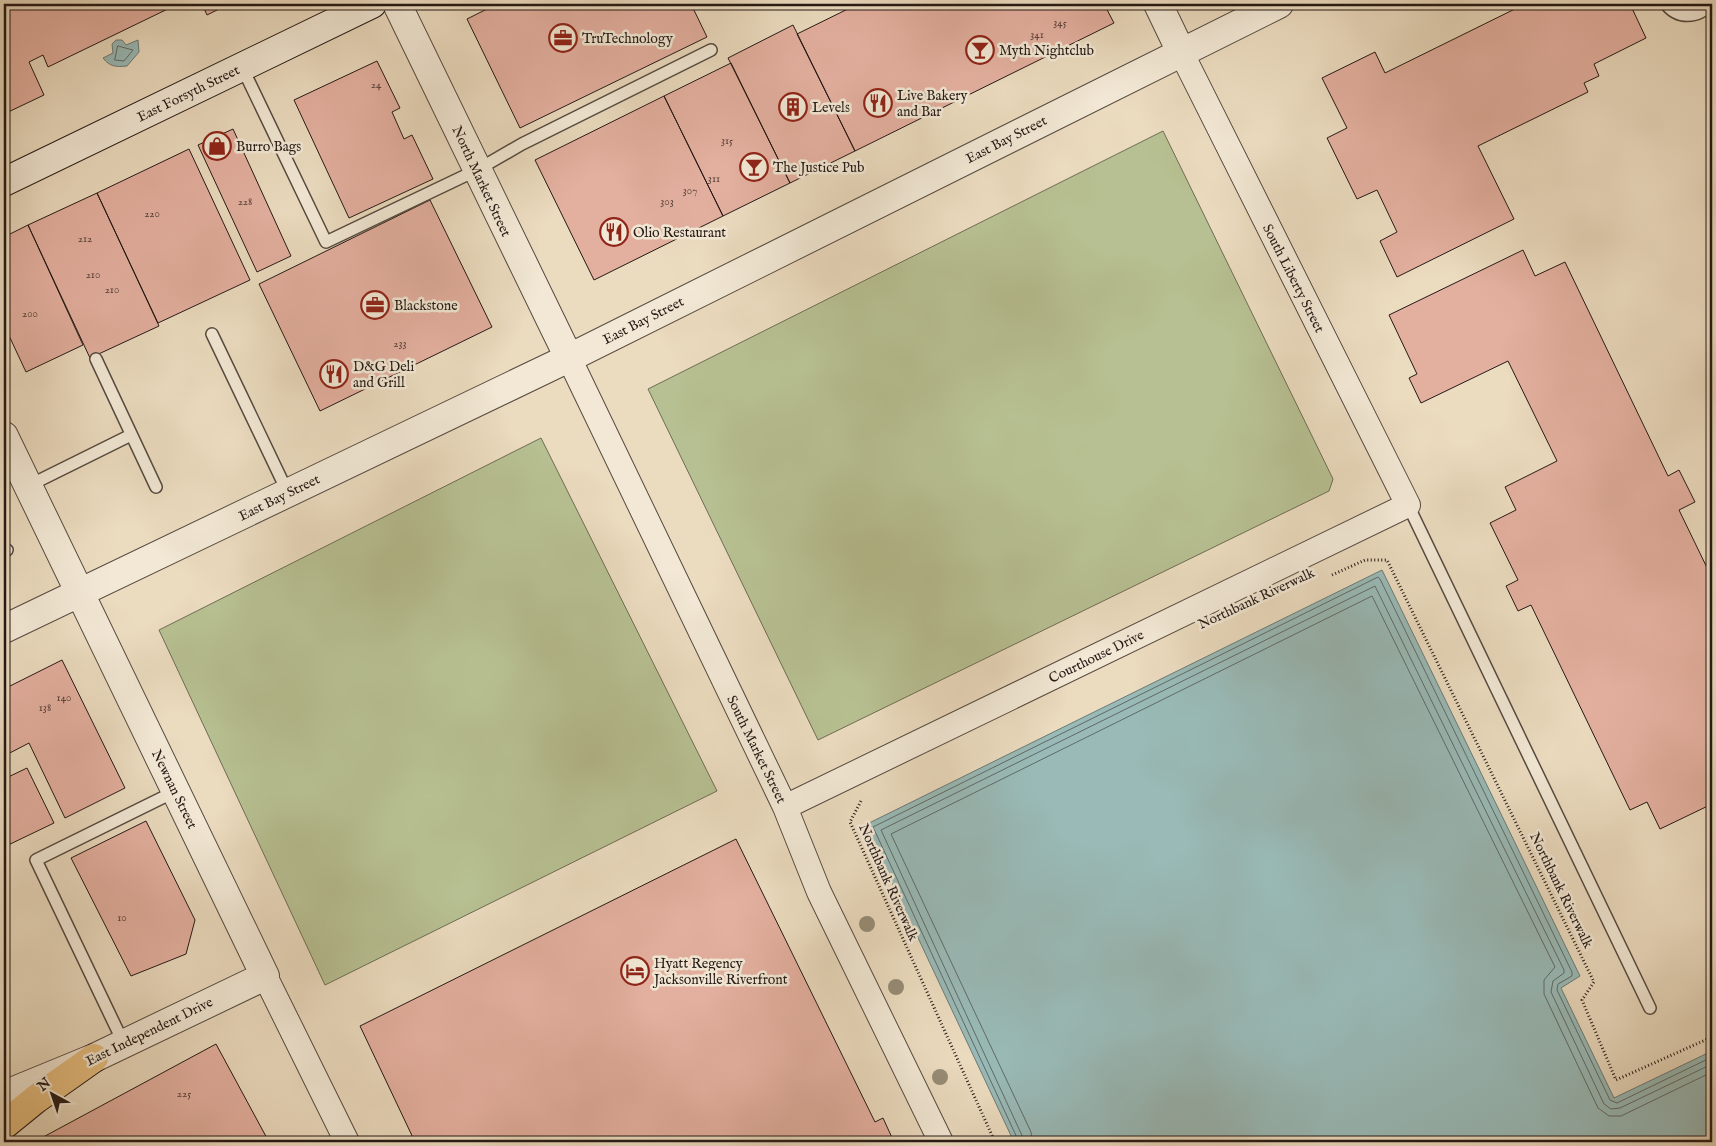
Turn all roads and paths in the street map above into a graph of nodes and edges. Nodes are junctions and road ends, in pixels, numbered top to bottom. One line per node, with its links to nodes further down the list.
1 (372, 4): 9 (street, East Forsyth Street)
2 (397, 4): 10 (street, North Market Street)
3 (1158, 4): 8 (street)
4 (1279, 4): 8 (street, East Bay Street)
5 (1666, 4): 6 (lane)
6 (1710, 4)
7 (711, 50): 10 (lane)
8 (1181, 52): 13 (street, East Bay Street); 20 (street, South Liberty Street)
9 (242, 67): 10 (lane); 11 (street, East Forsyth Street)
10 (477, 170): 13 (street, North Market Street)
11 (4, 182)
12 (212, 334): 19 (lane)
13 (569, 358): 19 (street, East Bay Street); 26 (street, South Market Street)
14 (96, 359): 15 (lane)
15 (132, 434): 17 (lane); 18 (lane)
16 (4, 436): 17 (street, Newnan Street)
17 (28, 486): 22 (street, Newnan Street)
18 (156, 487)
19 (288, 493): 22 (street, East Bay Street)
20 (1408, 505): 26 (street, Courthouse Drive); 28 (lane)
21 (1329, 577): 29 (path, Northbank Riverwalk)
22 (80, 593): 23 (street, East Bay Street); 24 (street, Newnan Street)
23 (4, 629)
24 (176, 791): 27 (street, Newnan Street); 30 (lane)
25 (863, 796): 36 (path, Northbank Riverwalk)
26 (785, 807): 35 (street, South Market Street)
27 (265, 976): 30 (street, East Independent Drive); 34 (street, Newnan Street)
28 (1650, 1008)
29 (1712, 1037)
30 (124, 1044): 31 (street, East Independent Drive)
31 (94, 1058): 32 (street, East Independent Drive); 33 (main road)
32 (4, 1095)
33 (4, 1125)
34 (346, 1142)
35 (942, 1142)
36 (995, 1142)

